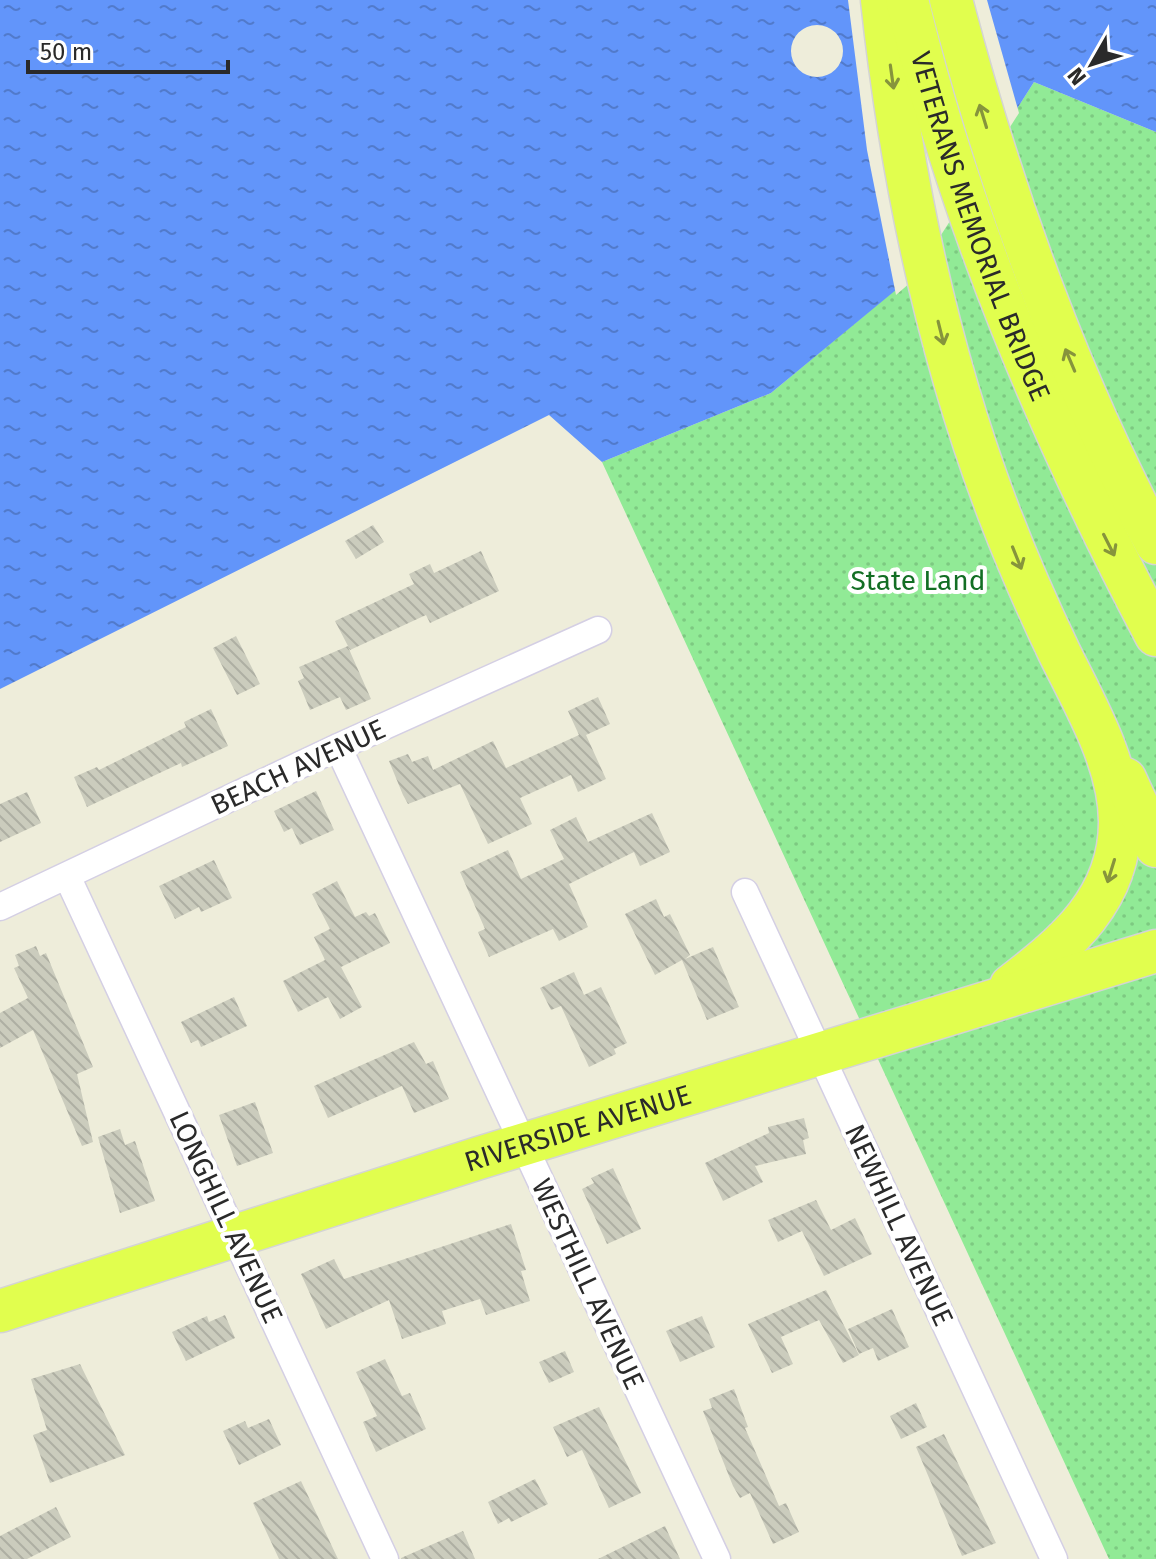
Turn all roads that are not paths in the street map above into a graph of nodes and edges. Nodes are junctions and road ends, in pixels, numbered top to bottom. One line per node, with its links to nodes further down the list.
1 (882, 0): 7 (main road, one-way to 7)
2 (907, 0): 6 (main road, VETERANS MEMORIAL BRIDGE, one-way to 6)
3 (951, 0): 4 (main road, VETERANS MEMORIAL BRIDGE, one-way to 3)
4 (1156, 543)
5 (598, 630): 8 (street, BEACH AVENUE)
6 (1156, 635)
7 (1077, 690): 9 (main road); 14 (main road, one-way to 14)
8 (338, 747): 10 (street, BEACH AVENUE); 16 (street, WESTHILL AVENUE)
9 (1156, 846)
10 (67, 876): 12 (street, BEACH AVENUE); 17 (street, LONGHILL AVENUE)
11 (745, 892): 15 (street, NEWHILL AVENUE)
12 (0, 907)
13 (1156, 951): 14 (main road, RIVERSIDE AVENUE)
14 (994, 1000): 15 (main road, RIVERSIDE AVENUE)
15 (820, 1053): 16 (main road, RIVERSIDE AVENUE); 21 (street, NEWHILL AVENUE)
16 (524, 1144): 17 (main road, RIVERSIDE AVENUE); 20 (street, WESTHILL AVENUE)
17 (235, 1237): 18 (main road, RIVERSIDE AVENUE); 19 (street, LONGHILL AVENUE)
18 (0, 1311)
19 (385, 1559)
20 (717, 1559)
21 (1054, 1559)

